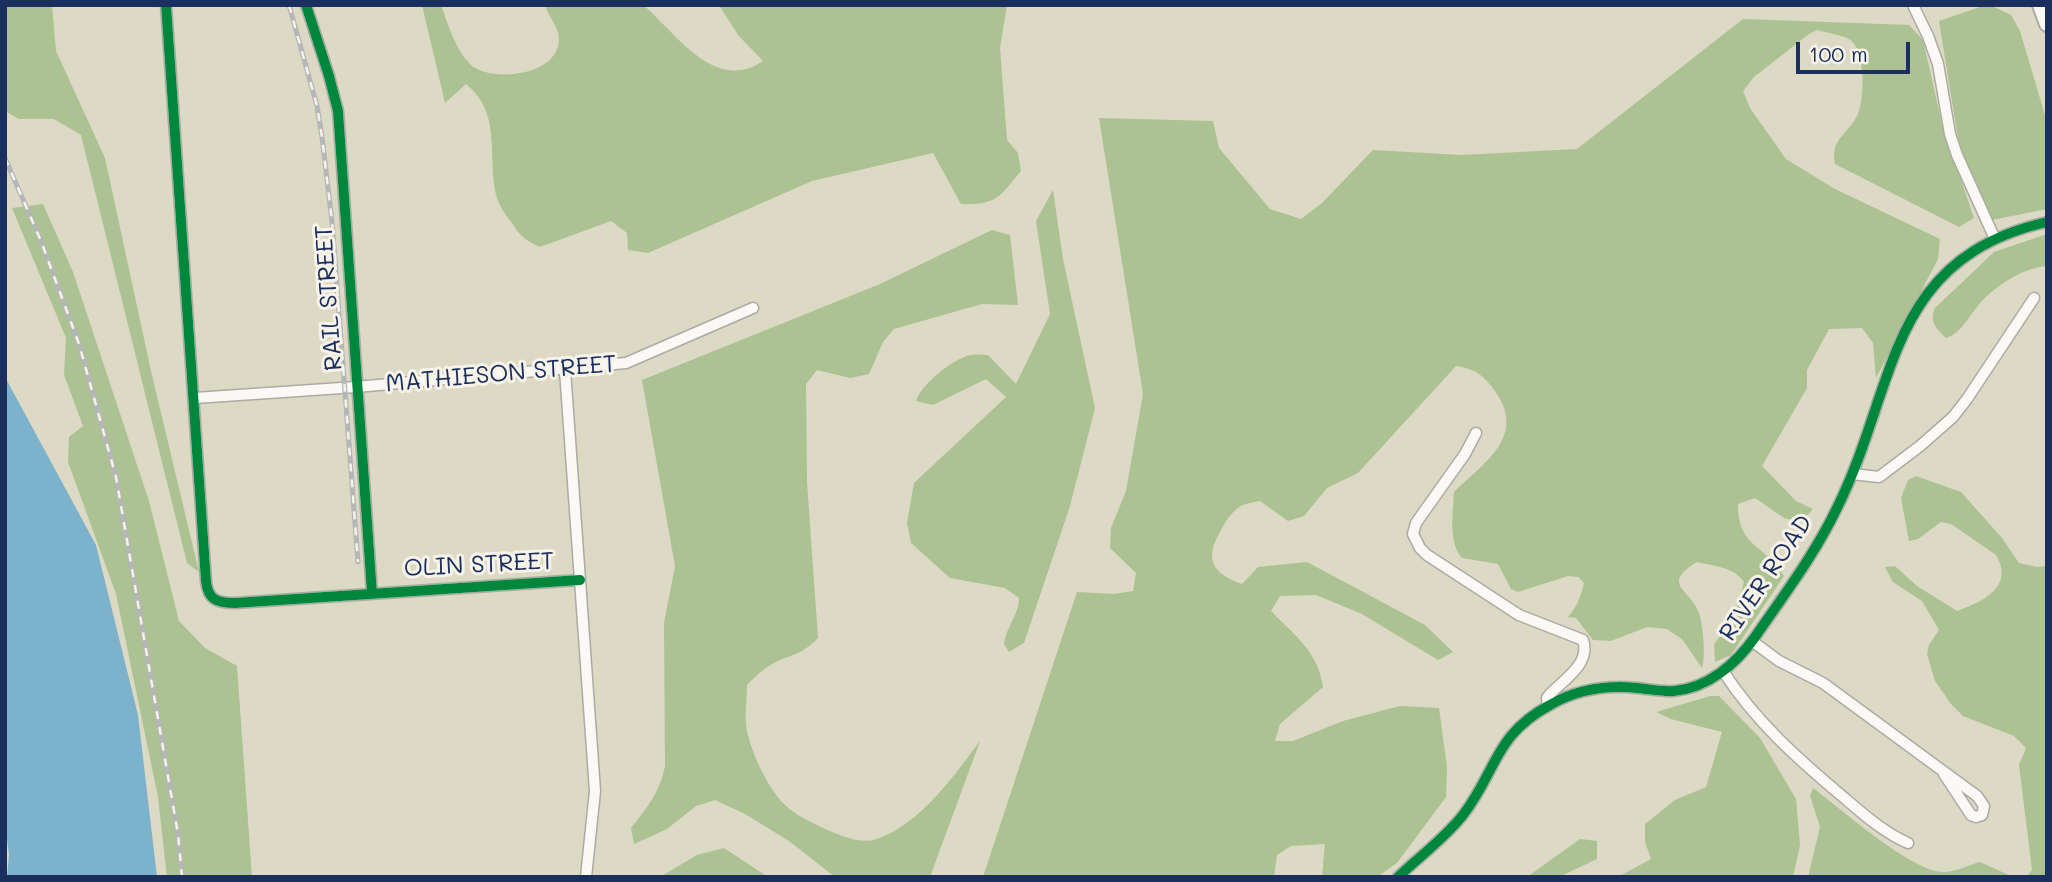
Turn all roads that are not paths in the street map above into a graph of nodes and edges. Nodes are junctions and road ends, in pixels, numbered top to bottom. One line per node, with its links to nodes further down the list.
1 (166, 5): 12 (street)
2 (306, 5): 11 (street, RAIL STREET)
3 (1913, 5): 7 (street)
4 (2040, 5): 5 (highway)
5 (2047, 24)
6 (2047, 222): 7 (street, RIVER ROAD)
7 (1995, 239): 14 (street, RIVER ROAD)
8 (2034, 298): 14 (street)
9 (753, 308): 10 (street, MATHIESON STREET)
10 (565, 370): 11 (street, MATHIESON STREET); 15 (street)
11 (356, 387): 12 (street, MATHIESON STREET); 16 (street, RAIL STREET)
12 (195, 398): 16 (street, OLIN STREET)
13 (1476, 433): 19 (street)
14 (1852, 474): 17 (street, RIVER ROAD)
15 (580, 580): 16 (street, OLIN STREET); 22 (street)
16 (372, 593)
17 (1752, 641): 18 (street, RIVER ROAD); 20 (street)
18 (1723, 671): 19 (street, RIVER ROAD); 21 (street)
19 (1548, 706): 23 (street, RIVER ROAD)
20 (1944, 774): 20 (street)
21 (1909, 843)
22 (586, 877)
23 (1398, 877)

